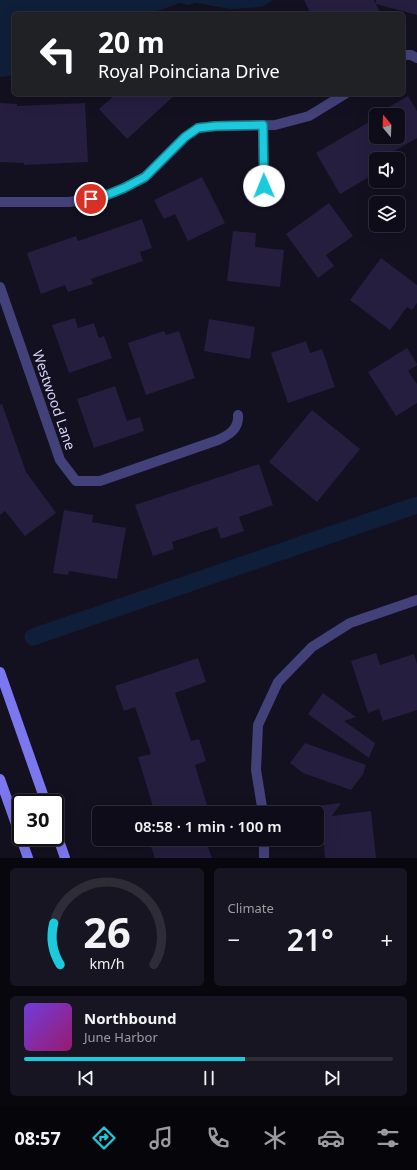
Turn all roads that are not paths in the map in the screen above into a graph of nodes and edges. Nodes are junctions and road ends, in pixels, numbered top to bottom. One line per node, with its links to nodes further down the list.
1 (405, 55): 2 (street)
2 (417, 58)
3 (341, 96): 4 (street)
4 (263, 125): 5 (street); 6 (street)
5 (264, 186)
6 (0, 202)
7 (0, 287): 8 (street, Westwood Lane)
8 (238, 415)
9 (417, 600): 13 (street)
10 (0, 672): 12 (main road)
11 (0, 779): 16 (main road)
12 (43, 794)
13 (262, 806)
14 (61, 846): 17 (main road)
15 (264, 846): 18 (street)
16 (28, 858)
17 (65, 858)
18 (264, 858)

